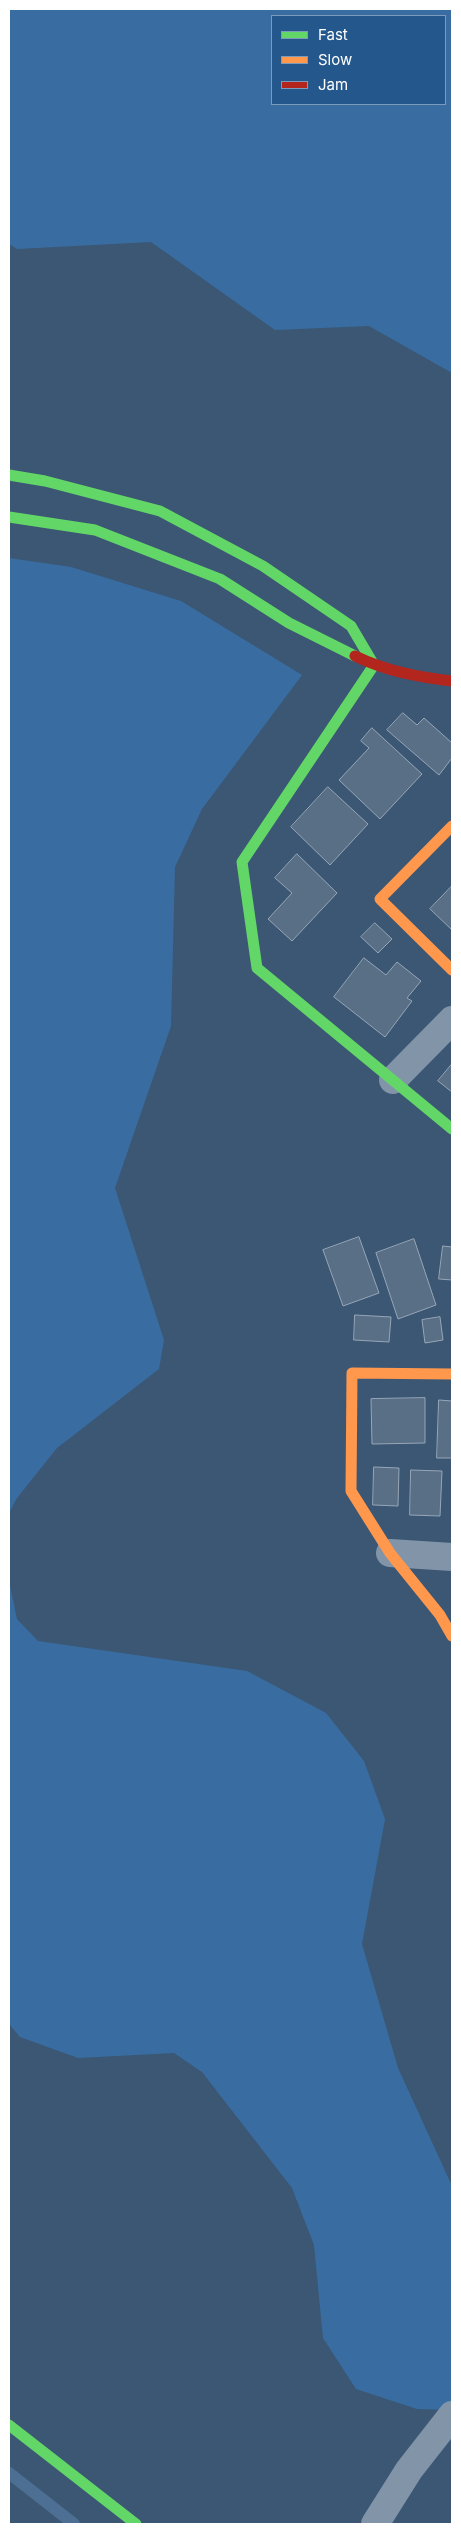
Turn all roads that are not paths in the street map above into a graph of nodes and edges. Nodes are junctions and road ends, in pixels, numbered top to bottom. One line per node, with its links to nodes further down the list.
1 (9, 475): 3 (street)
2 (9, 517): 3 (street)
3 (374, 665): 4 (street); 8 (street)
4 (452, 681)
5 (452, 826): 6 (street)
6 (452, 970)
7 (452, 1020): 8 (street)
8 (393, 1080): 9 (street)
9 (452, 1129)
10 (452, 1374): 11 (street)
11 (390, 1553): 12 (street); 13 (street)
12 (452, 1556)
13 (452, 1636)
14 (452, 2415): 17 (street)
15 (9, 2425): 16 (street)
16 (136, 2524)
17 (375, 2524)

